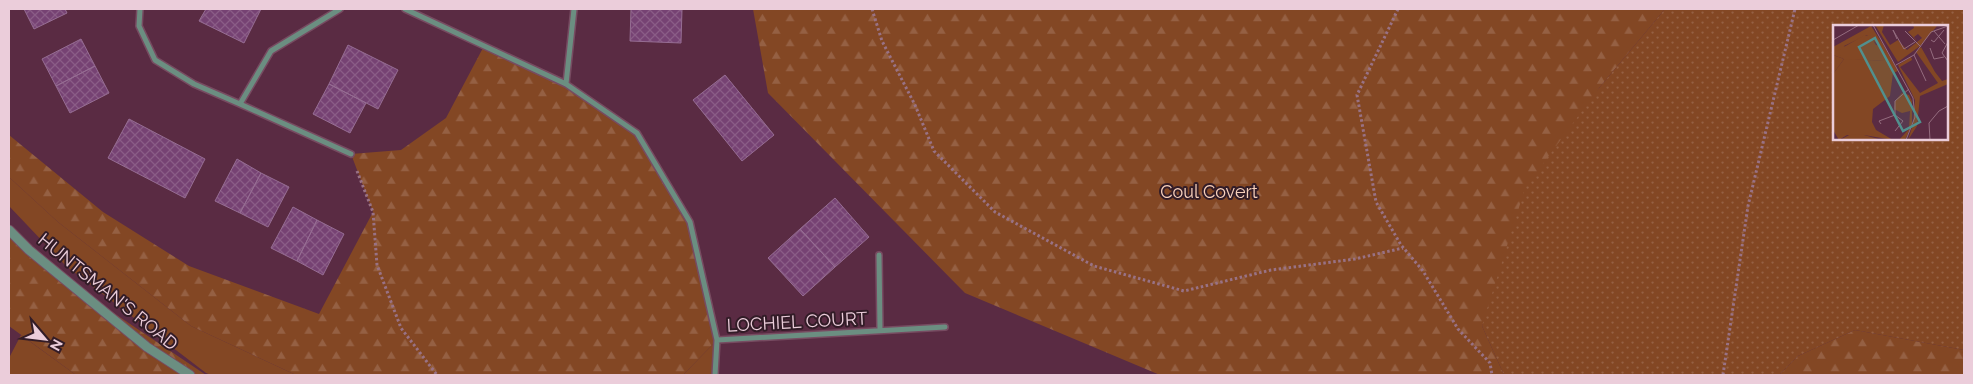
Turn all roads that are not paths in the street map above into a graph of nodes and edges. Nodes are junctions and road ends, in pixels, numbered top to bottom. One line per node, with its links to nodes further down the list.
1 (140, 9): 6 (street)
2 (340, 9): 6 (street)
3 (405, 9): 5 (street)
4 (574, 9): 5 (street)
5 (566, 84): 12 (street)
6 (240, 104): 7 (street)
7 (351, 154)
8 (9, 230): 13 (street, HUNTSMAN'S ROAD)
9 (879, 255): 11 (street, LOCHIEL COURT)
10 (945, 327): 11 (street, LOCHIEL COURT)
11 (880, 330): 12 (street, LOCHIEL COURT)
12 (717, 340): 14 (street)
13 (190, 375)
14 (715, 375)

